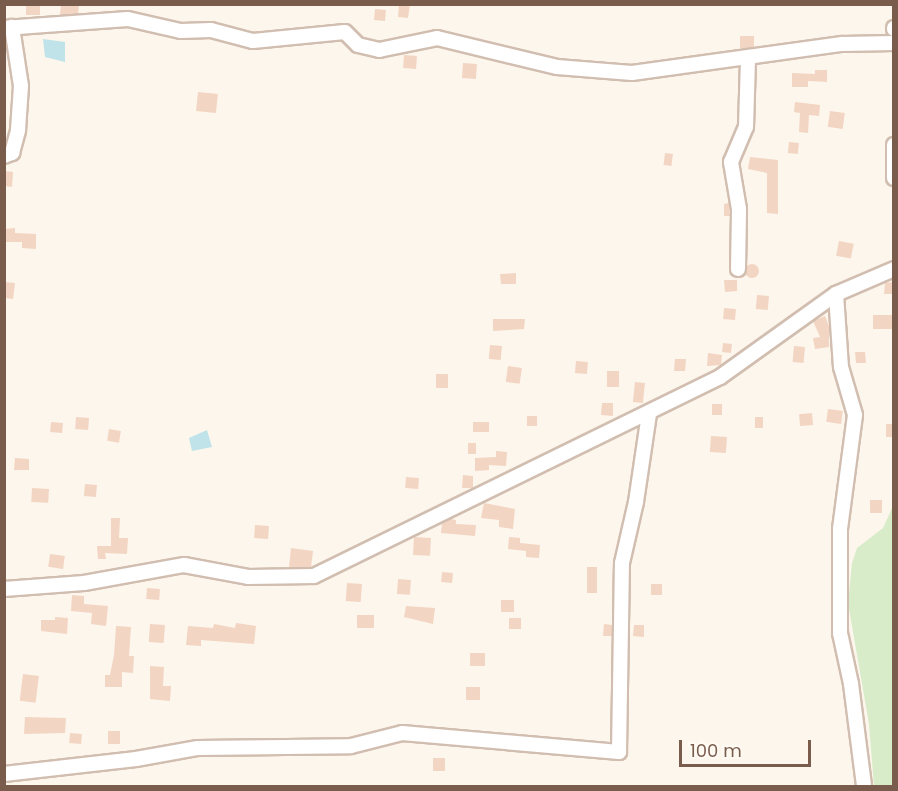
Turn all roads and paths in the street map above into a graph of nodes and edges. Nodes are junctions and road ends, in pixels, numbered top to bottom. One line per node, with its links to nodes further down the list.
1 (8, 28): 3 (street); 5 (street)
2 (894, 43): 3 (street)
3 (748, 59): 7 (street)
4 (894, 145): 6 (street)
5 (4, 156)
6 (894, 178)
7 (738, 269)
8 (894, 269): 9 (street)
9 (836, 294): 10 (street); 13 (street)
10 (649, 414): 11 (street); 12 (street)
11 (4, 589)
12 (4, 774)
13 (864, 786)

